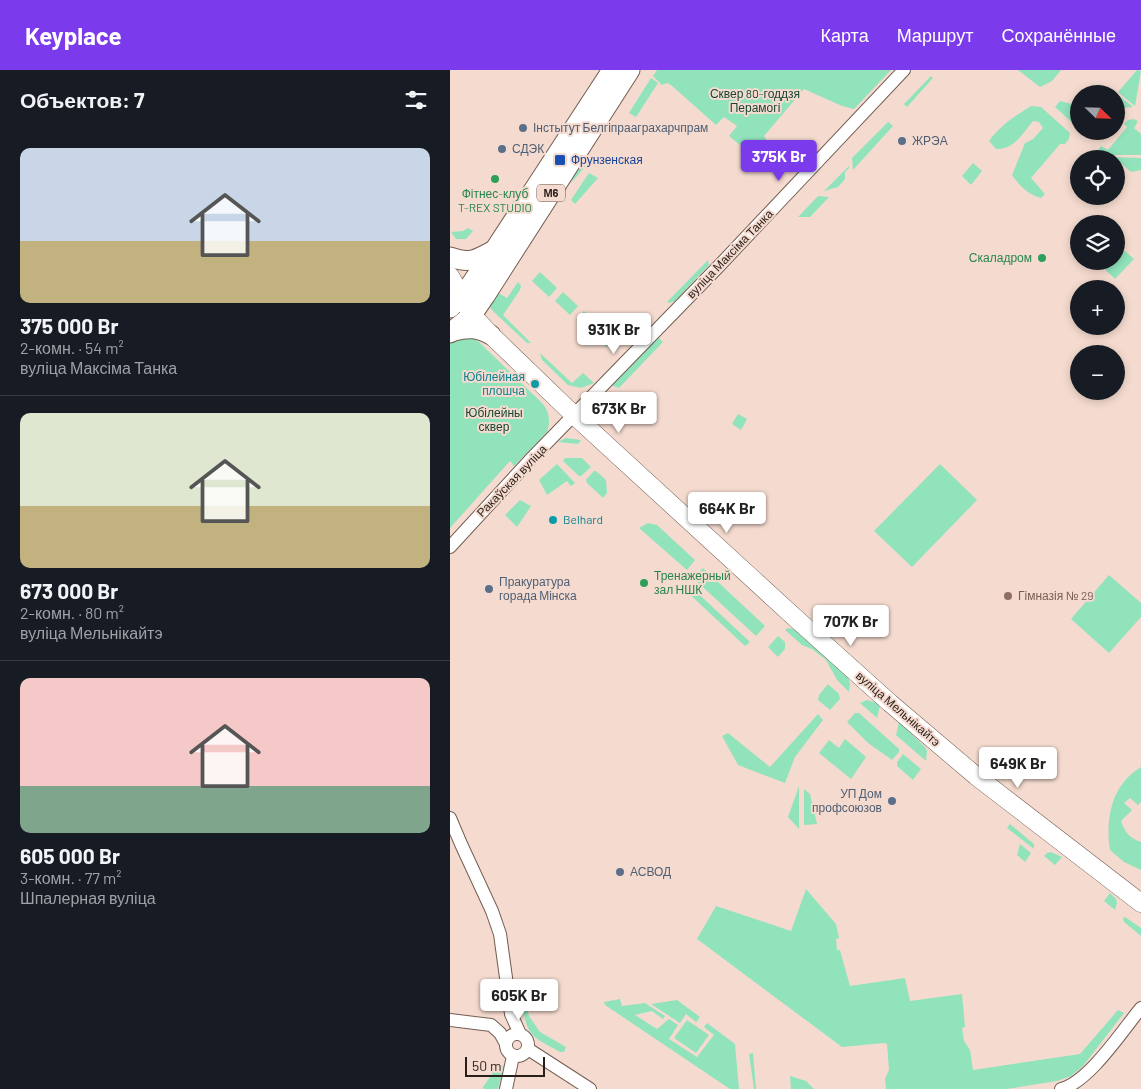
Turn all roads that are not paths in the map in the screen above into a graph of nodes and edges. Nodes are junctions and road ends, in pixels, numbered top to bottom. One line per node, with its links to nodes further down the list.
1 (612, 70): 4 (main road, М6)
2 (630, 70): 8 (main road, М6)
3 (904, 70): 11 (street, вуліца Максіма Танка)
4 (495, 249): 5 (main road); 7 (main road, М6)
5 (450, 257)
6 (450, 276): 7 (main road, вуліца Мельнікайтэ)
7 (456, 303): 8 (main road, вуліца Мельнікайтэ)
8 (472, 315): 9 (main road, М6); 10 (main road, вуліца Мельнікайтэ)
9 (452, 332): 10 (main road)
10 (491, 335): 11 (main road, вуліца Мельнікайтэ)
11 (574, 416): 12 (street, Ракаўская вуліца); 14 (main road, вуліца Мельнікайтэ)
12 (450, 547)
13 (450, 818): 16 (street)
14 (1141, 903)
15 (1141, 1008): 25 (street)
16 (510, 1009): 18 (street); 19 (street)
17 (450, 1020): 18 (street)
18 (491, 1025): 20 (street)
19 (520, 1034): 20 (street); 21 (street)
20 (506, 1044): 22 (street)
21 (528, 1049): 22 (street); 24 (street)
22 (513, 1056): 23 (street)
23 (506, 1089)
24 (590, 1089)
25 (1061, 1089)

